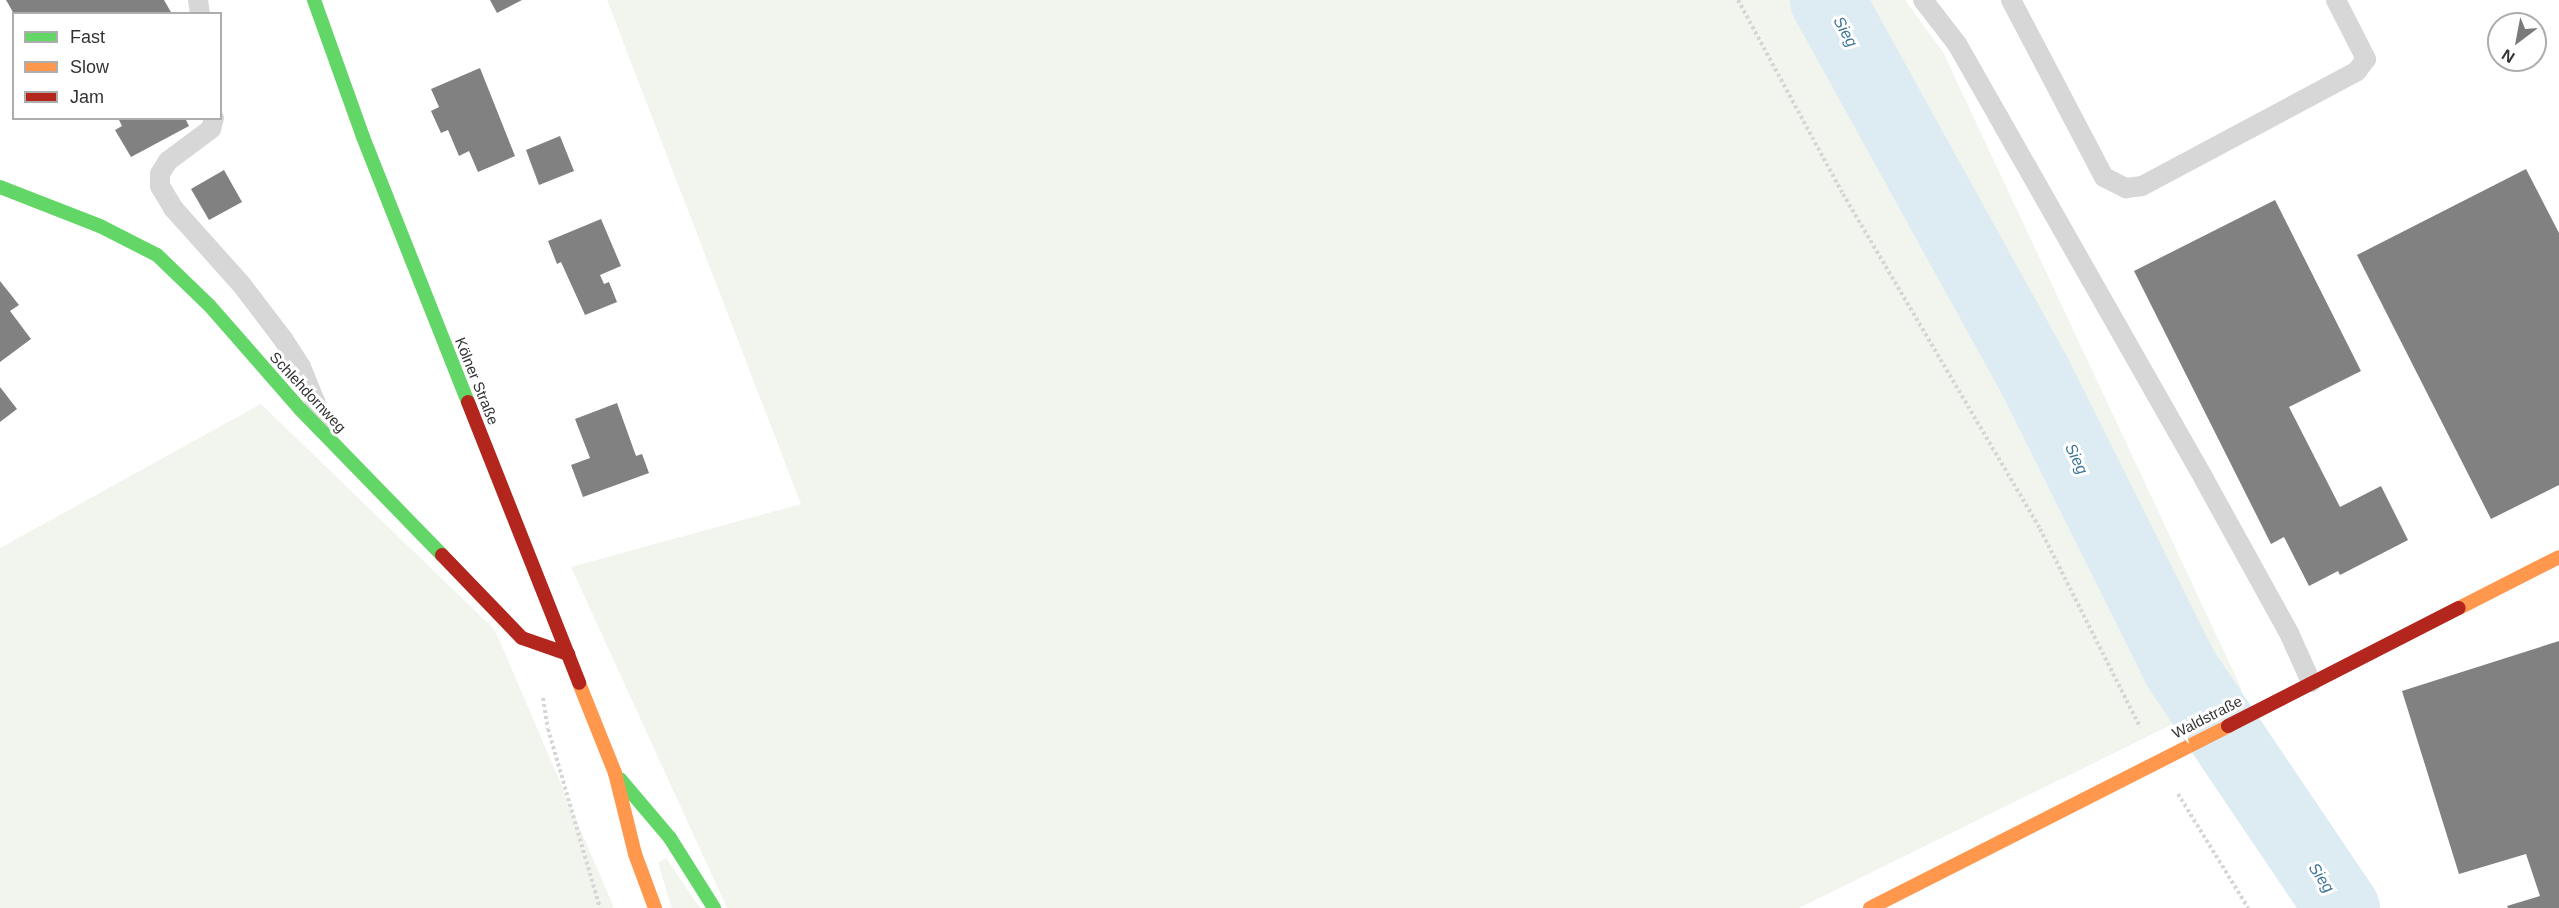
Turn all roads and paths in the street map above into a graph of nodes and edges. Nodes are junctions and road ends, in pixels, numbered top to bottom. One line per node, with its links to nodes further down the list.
1 (314, 0): 10 (street, Kölner Straße)
2 (1738, 0): 12 (path)
3 (1923, 0): 11 (lane)
4 (2011, 0): 5 (lane)
5 (2336, 0)
6 (213, 120): 8 (lane)
7 (0, 187): 8 (street, Schlehdornweg)
8 (321, 430): 10 (street, Schlehdornweg)
9 (2559, 557): 11 (street, Waldstraße)
10 (568, 654): 13 (street, Kölner Straße); 14 (path)
11 (2311, 681): 12 (street, Waldstraße)
12 (2157, 760): 17 (street, Waldstraße); 18 (path)
13 (615, 773): 15 (street); 16 (street)
14 (600, 908)
15 (655, 908)
16 (714, 908)
17 (1870, 908)
18 (2248, 908)

